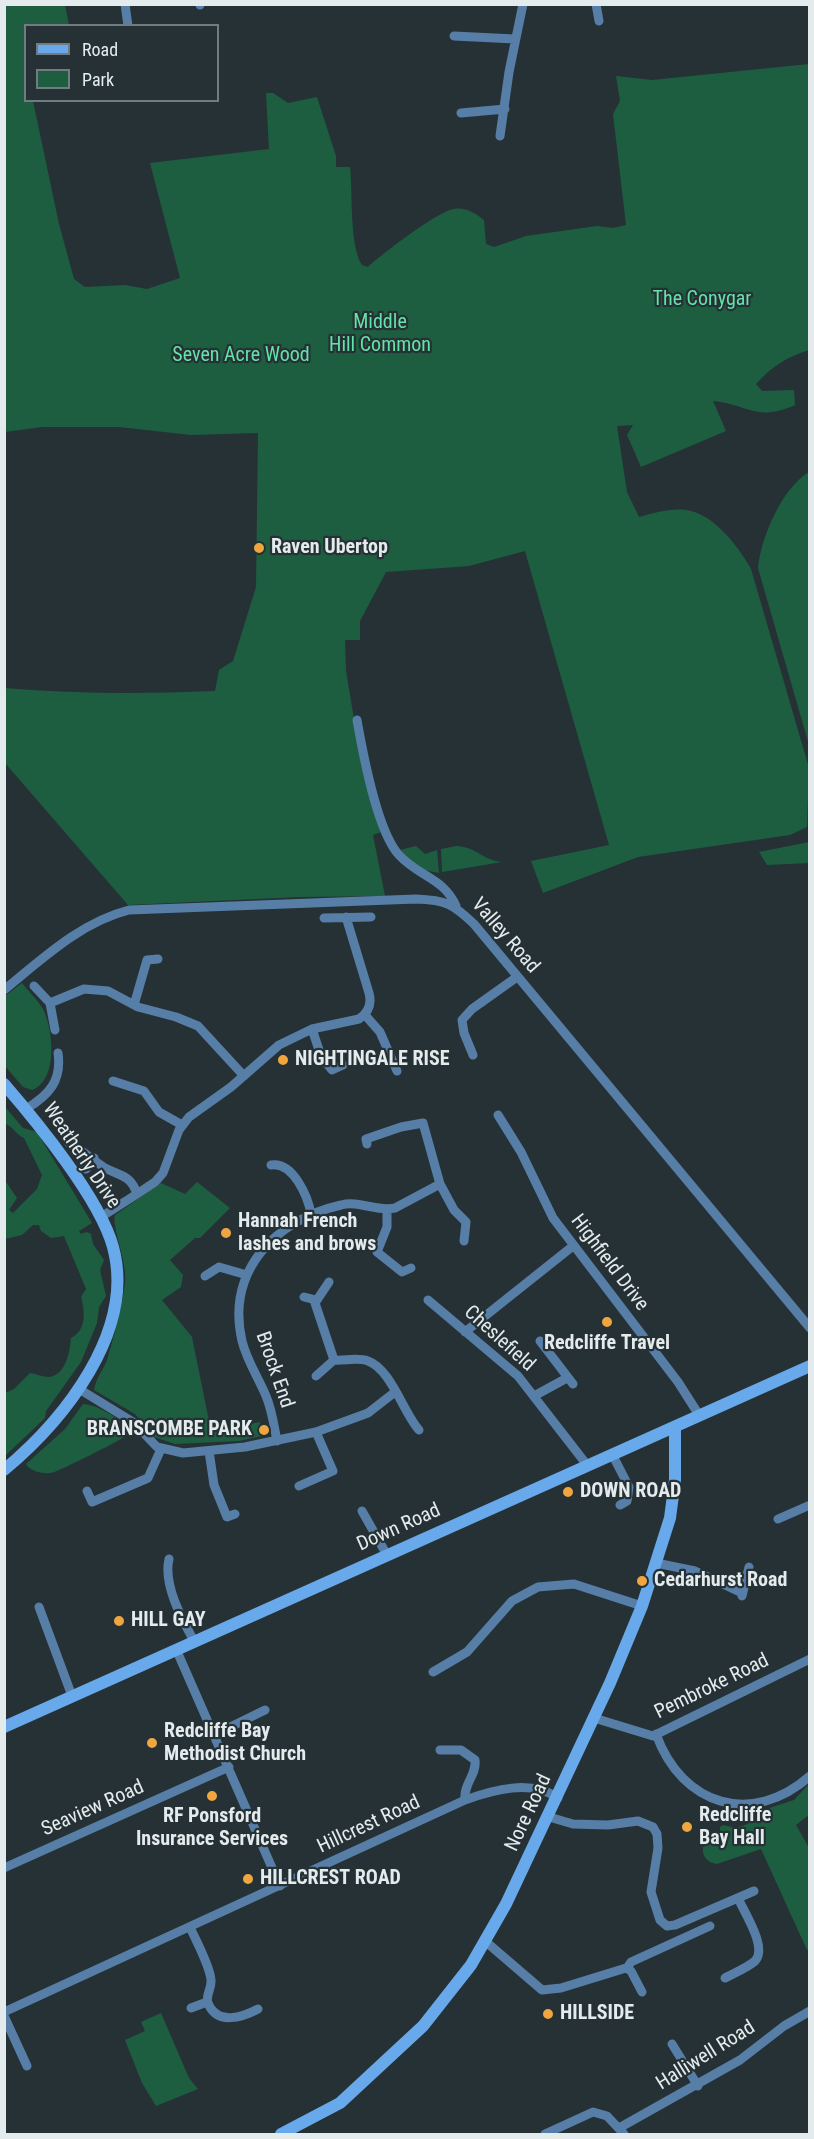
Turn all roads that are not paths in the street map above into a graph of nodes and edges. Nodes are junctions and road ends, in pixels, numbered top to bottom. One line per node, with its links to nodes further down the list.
1 (124, 4): 5 (street)
2 (523, 4): 7 (street)
3 (596, 4): 4 (street)
4 (599, 21)
5 (128, 24)
6 (454, 36): 7 (street)
7 (515, 39): 8 (street)
8 (505, 109): 9 (street); 10 (street)
9 (460, 113)
10 (501, 136)
11 (357, 720): 12 (street)
12 (456, 906): 19 (street, Valley Road); 21 (street, Valley Road)
13 (346, 917): 14 (street); 15 (street); 16 (street)
14 (372, 917)
15 (324, 918)
16 (357, 954): 17 (street); 24 (street)
17 (345, 957)
18 (158, 959): 23 (street)
19 (517, 977): 25 (street); 62 (street, Valley Road)
20 (34, 986): 22 (street)
21 (4, 990)
22 (50, 1003): 23 (street); 28 (street)
23 (134, 1005): 37 (street)
24 (365, 1015): 27 (street); 31 (street)
25 (462, 1020): 26 (street); 32 (street)
26 (452, 1021)
27 (312, 1029): 35 (street); 37 (street)
28 (55, 1030)
29 (400, 1051): 31 (street)
30 (57, 1053): 34 (street)
31 (390, 1055): 36 (street)
32 (473, 1055)
33 (70, 1063): 34 (street)
34 (59, 1064): 40 (street)
35 (343, 1065)
36 (397, 1071)
37 (244, 1076): 42 (street)
38 (113, 1081): 42 (street)
39 (4, 1084): 40 (street, Weatherly Drive)
40 (26, 1109): 52 (street, Weatherly Drive)
41 (498, 1115): 54 (street, Highfield Drive)
42 (182, 1125): 49 (street)
43 (358, 1131): 48 (street)
44 (69, 1143): 45 (street)
45 (94, 1158): 47 (street); 49 (street)
46 (279, 1163): 51 (street)
47 (86, 1169)
48 (440, 1184): 50 (street); 53 (street)
49 (138, 1194): 52 (street)
50 (387, 1210): 51 (street, Brock End); 55 (street)
51 (311, 1214): 56 (street, Brock End)
52 (101, 1217): 68 (street, Weatherly Drive)
53 (464, 1241)
54 (573, 1246): 63 (street); 71 (street, Highfield Drive)
55 (404, 1273)
56 (247, 1275): 57 (street); 75 (street, Brock End)
57 (205, 1276)
58 (329, 1282): 60 (street)
59 (304, 1297): 60 (street)
60 (316, 1300): 65 (street)
61 (428, 1300): 63 (street, Cheslefield)
62 (810, 1328)
63 (465, 1332): 70 (street, Cheslefield)
64 (540, 1341): 70 (street)
65 (334, 1360): 67 (street); 69 (street)
66 (810, 1366): 71 (street, Down Road)
67 (316, 1376)
68 (79, 1389): 76 (street); 80 (street, Weatherly Drive)
69 (395, 1392): 73 (street); 74 (street)
70 (534, 1396): 79 (street, Cheslefield)
71 (699, 1415): 72 (street, Down Road)
72 (675, 1427): 78 (street, Down Road); 89 (street, Nore Road)
73 (412, 1428)
74 (316, 1432): 75 (street); 81 (street)
75 (277, 1441): 77 (street)
76 (161, 1449): 77 (street); 82 (street)
77 (208, 1451): 87 (street)
78 (612, 1454): 79 (street, Down Road); 83 (street)
79 (587, 1466): 88 (street, Down Road)
80 (4, 1470)
81 (299, 1486)
82 (87, 1491)
83 (626, 1504)
84 (781, 1504): 85 (street)
85 (810, 1505)
86 (363, 1511): 88 (street)
87 (227, 1517)
88 (387, 1555): 94 (street, Down Road)
89 (656, 1563): 91 (street); 93 (street, Nore Road)
90 (166, 1565): 94 (street)
91 (749, 1567)
92 (39, 1606): 98 (street)
93 (642, 1606): 97 (street); 101 (street, Nore Road)
94 (194, 1641): 95 (street, Down Road)
95 (176, 1649): 98 (street, Down Road); 103 (street)
96 (810, 1659): 104 (street, Pembroke Road)
97 (433, 1672)
98 (72, 1696): 102 (street, Down Road)
99 (254, 1710): 103 (street)
100 (265, 1710): 103 (street)
101 (594, 1718): 104 (street, Pembroke Road); 108 (street, Nore Road)
102 (4, 1727)
103 (213, 1732): 106 (street)
104 (656, 1734): 107 (street)
105 (440, 1750): 109 (street)
106 (229, 1767): 111 (street, Seaview Road); 112 (street)
107 (810, 1776)
108 (558, 1798): 109 (street, Hillcrest Road); 110 (street, Nore Road)
109 (465, 1800): 112 (street, Hillcrest Road)
110 (549, 1817): 114 (street); 117 (street, Nore Road)
111 (4, 1868)
112 (280, 1886): 116 (street, Hillcrest Road)
113 (754, 1892): 114 (street)
114 (738, 1898): 119 (street)
115 (710, 1926): 118 (street)
116 (190, 1927): 121 (street); 125 (street, Hillcrest Road)
117 (485, 1941): 118 (street); 130 (street, Nore Road)
118 (627, 1968): 120 (street)
119 (731, 1978)
120 (642, 1992)
121 (207, 2002): 122 (street); 123 (street)
122 (191, 2008)
123 (258, 2009)
124 (810, 2011): 128 (street, Halliwell Road)
125 (4, 2014): 127 (street)
126 (672, 2044): 128 (street)
127 (27, 2066)
128 (698, 2086): 129 (street, Halliwell Road)
129 (621, 2131): 131 (street)
130 (282, 2134)
131 (545, 2134)

